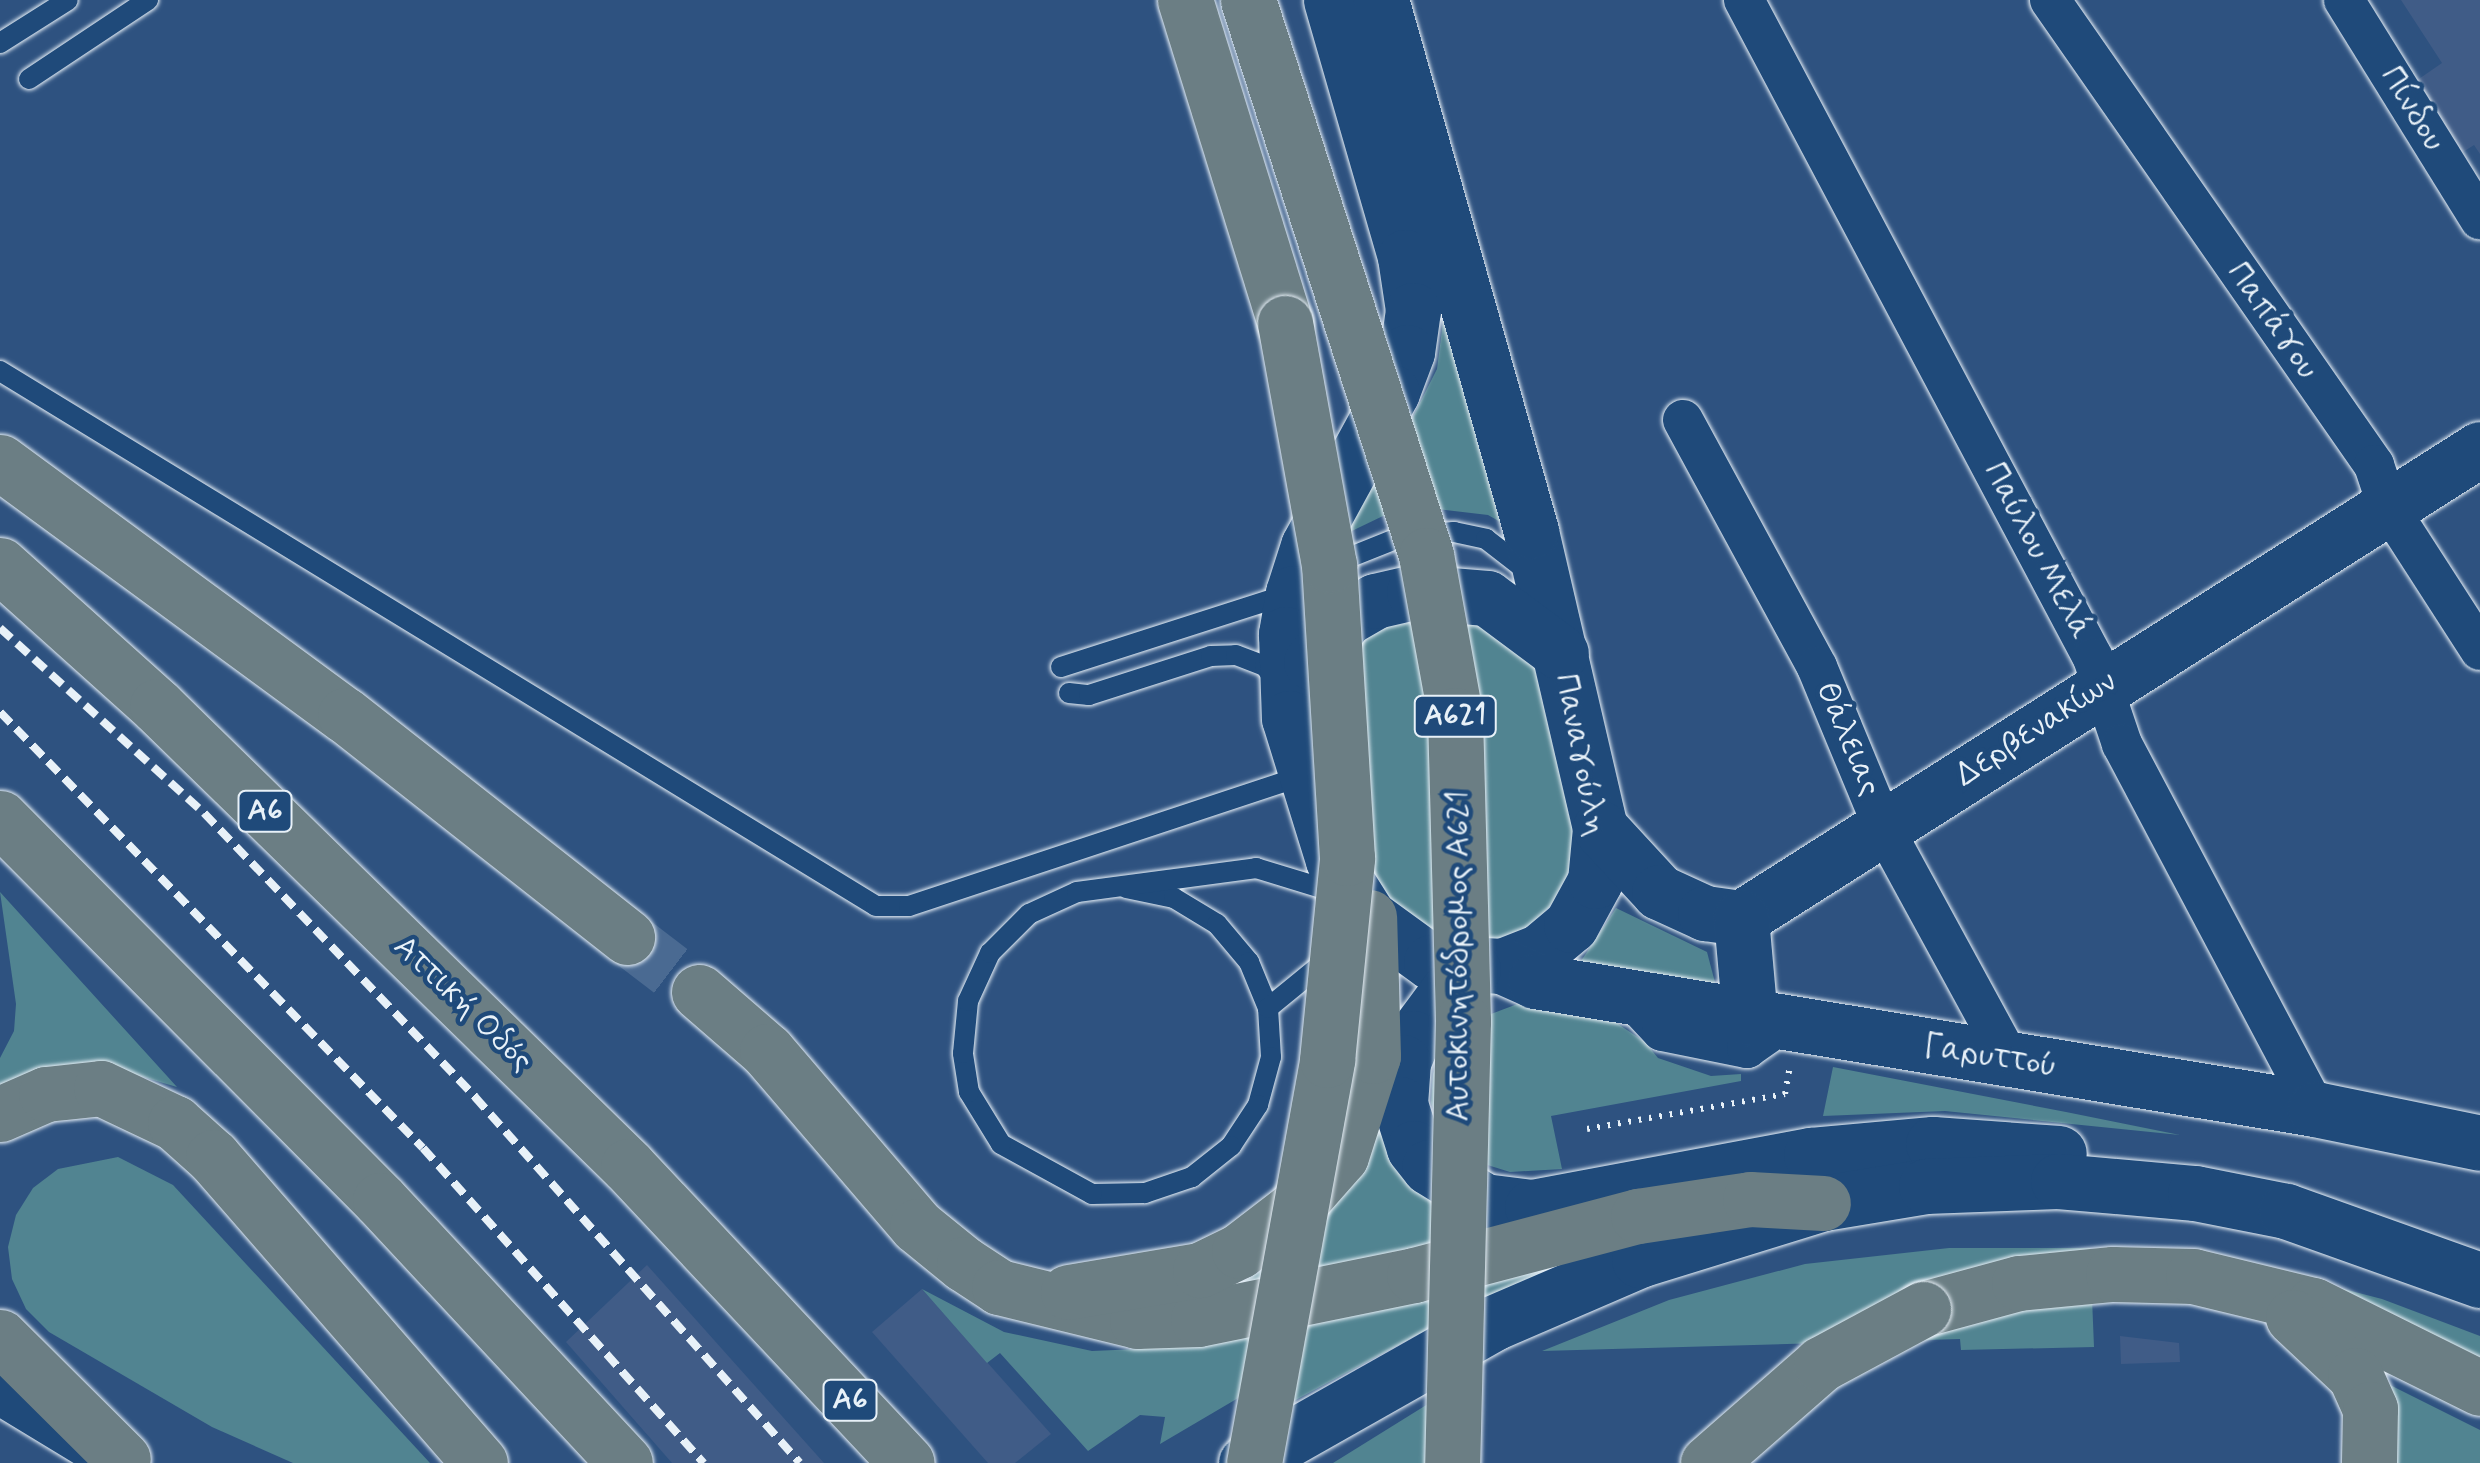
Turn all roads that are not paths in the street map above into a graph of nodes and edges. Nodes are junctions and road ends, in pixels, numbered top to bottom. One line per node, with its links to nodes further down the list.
1 (68, 0): 10 (lane)
2 (148, 0): 11 (lane)
3 (1184, 0): 60 (highway, bridge)
4 (1248, 0): 61 (highway, Αυτοκινητόδρομος Α621 / Α621, bridge)
5 (1332, 0): 19 (main road)
6 (1381, 0): 20 (main road, Παναγούλη)
7 (1744, 0): 24 (street, Παύλου Μελά)
8 (2050, 0): 17 (street, Παπάγου)
9 (2344, 0): 12 (street, Πίνδου)
10 (0, 43)
11 (30, 79)
12 (2480, 219)
13 (0, 372): 27 (lane)
14 (1683, 420): 30 (street, Θάλειας)
15 (2480, 449): 17 (main road, Δερβενακίων)
16 (0, 462): 34 (highway)
17 (2388, 507): 21 (street, Παπάγου); 24 (main road, Δερβενακίων)
18 (0, 565): 51 (highway, Αττική Οδός / Α6)
19 (1293, 592): 20 (lane); 23 (lane); 26 (main road)
20 (1547, 594): 22 (main road, Παναγούλη)
21 (2480, 650)
22 (1560, 653): 26 (main road); 29 (main road, Παναγούλη)
23 (1061, 667)
24 (2102, 686): 30 (main road, Δερβενακίων); 40 (street, Παύλου Μελά)
25 (1069, 693): 26 (lane)
26 (1289, 718): 27 (main road)
27 (1306, 774): 32 (main road)
28 (0, 818): 56 (highway)
29 (1600, 828): 33 (main road); 35 (main road, Παναγούλη)
30 (1884, 829): 33 (main road, Δερβενακίων); 39 (street, Θάλειας)
31 (1126, 888): 32 (lane); 37 (lane); 37 (lane)
32 (1362, 909): 35 (main road); 37 (lane); 49 (highway)
33 (1740, 918): 38 (main road)
34 (628, 937)
35 (1487, 968): 38 (main road, Γαρυττού); 45 (main road, Παναγούλη)
36 (699, 992): 49 (highway)
37 (1268, 1008)
38 (1776, 1023): 39 (main road, Γαρυττού)
39 (2010, 1060): 40 (main road, Γαρυττού)
40 (2316, 1109): 43 (main road, Γαρυττού)
41 (0, 1114): 42 (highway)
42 (175, 1123): 44 (highway); 55 (highway)
43 (2480, 1143)
44 (0, 1154)
45 (2195, 1193): 46 (main road); 47 (main road)
46 (1822, 1203): 49 (highway); 59 (main road)
47 (2480, 1280)
48 (2238, 1286): 52 (highway); 62 (highway, bridge); 63 (highway)
49 (1030, 1297)
50 (0, 1337): 54 (highway)
51 (794, 1338): 57 (highway, Αττική Οδός / Α6); 58 (highway)
52 (2480, 1388)
53 (0, 1389): 54 (highway)
54 (112, 1462)
55 (480, 1463)
56 (625, 1463)
57 (907, 1463)
58 (945, 1463)
59 (1246, 1463)
60 (1254, 1463)
61 (1452, 1463)
62 (1708, 1463)
63 (2369, 1463)

